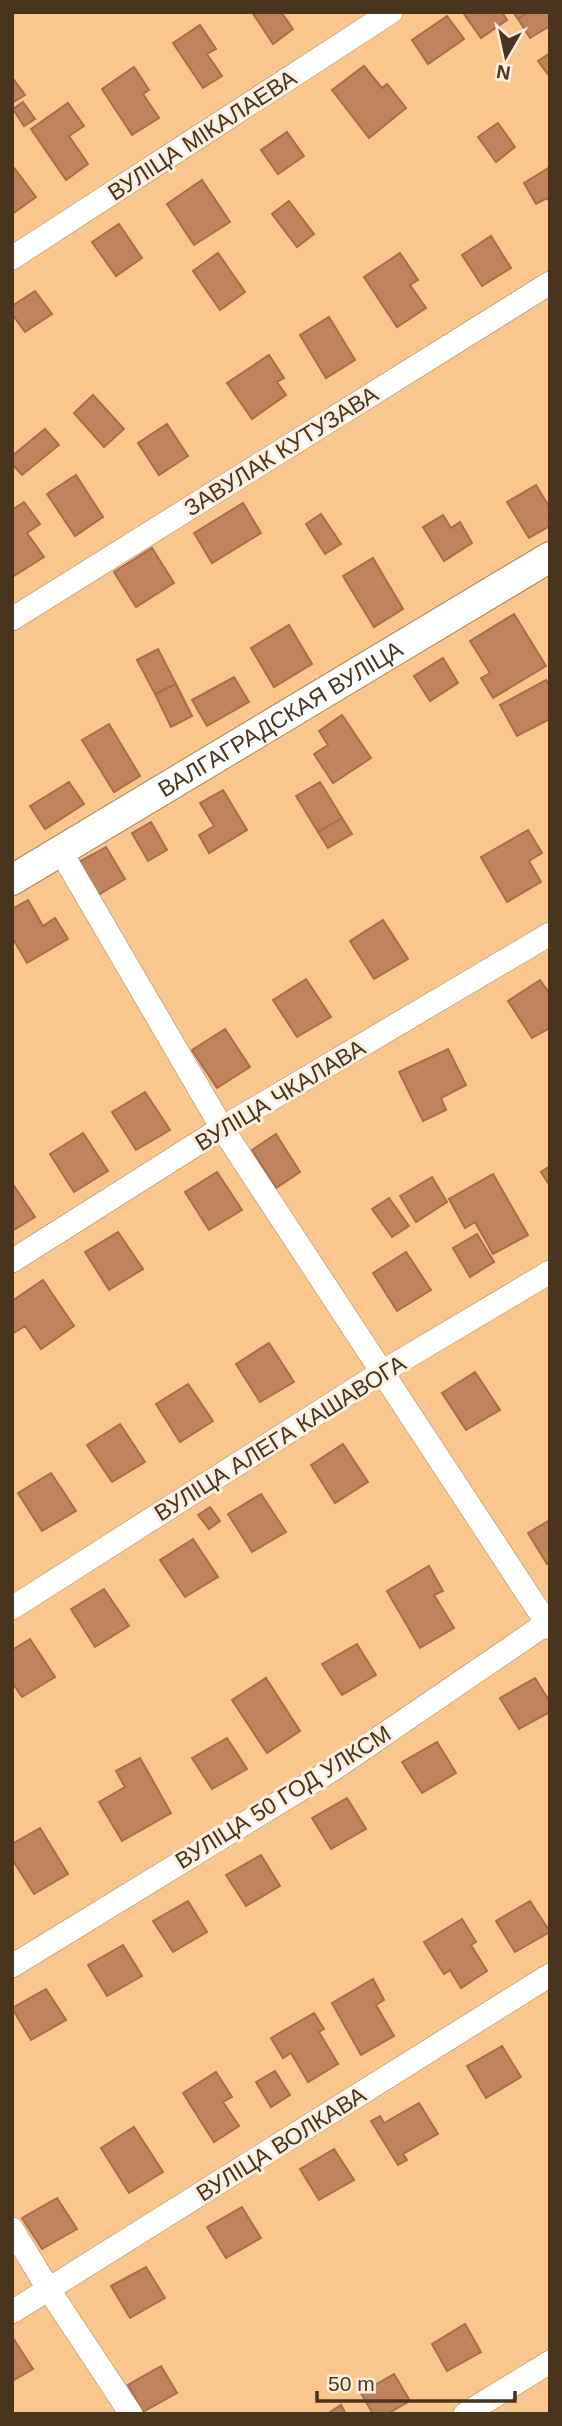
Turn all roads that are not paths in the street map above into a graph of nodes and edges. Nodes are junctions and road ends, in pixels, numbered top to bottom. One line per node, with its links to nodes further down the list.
1 (391, 12): 2 (street, ВУЛІЦА МІКАЛАЕВА)
2 (12, 257)
3 (550, 283): 5 (street, ЗАВУЛАК КУТУЗАВА)
4 (550, 557): 6 (street, ВАЛГАГРАДСКАЯ ВУЛІЦА)
5 (12, 619)
6 (61, 852): 7 (street, ВАЛГАГРАДСКАЯ ВУЛІЦА); 9 (street)
7 (12, 880)
8 (550, 934): 9 (street, ВУЛІЦА ЧКАЛАВА)
9 (222, 1128): 10 (street, ВУЛІЦА ЧКАЛАВА); 12 (street)
10 (12, 1261)
11 (550, 1272): 12 (street, ВУЛІЦА АЛЕГА КАШАВОГА)
12 (382, 1372): 13 (street, ВУЛІЦА АЛЕГА КАШАВОГА); 14 (street)
13 (12, 1608)
14 (549, 1624): 15 (street, ВУЛІЦА 50 ГОД УЛКСМ)
15 (12, 1966)
16 (550, 1975): 18 (street, ВУЛІЦА ВОЛКАВА)
17 (12, 2229): 18 (street)
18 (49, 2290): 19 (street, ВУЛІЦА ВОЛКАВА); 21 (street)
19 (12, 2312)
20 (550, 2362): 22 (street)
21 (131, 2414)
22 (465, 2414)

